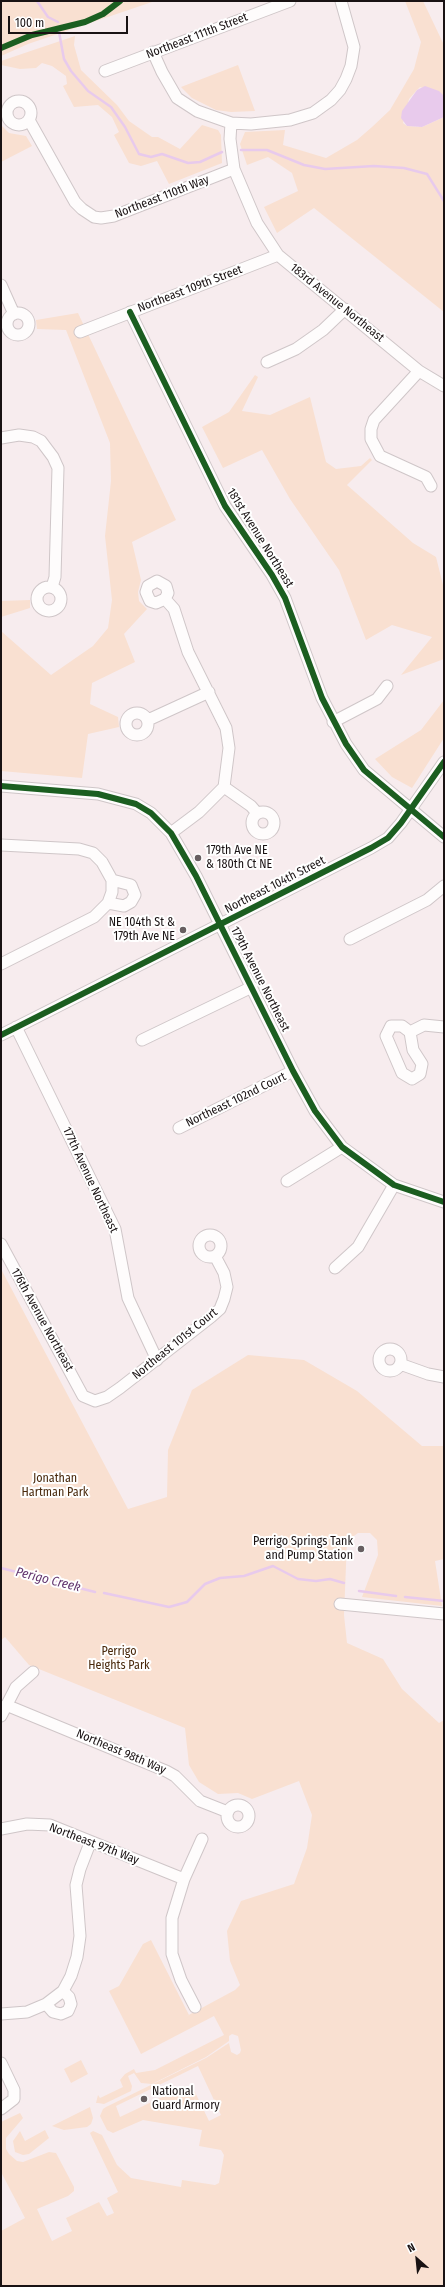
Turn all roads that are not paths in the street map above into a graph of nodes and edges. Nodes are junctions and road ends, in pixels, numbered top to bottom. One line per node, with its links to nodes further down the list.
1 (290, 1): 3 (street, Northeast 111th Street)
2 (341, 1): 6 (street)
3 (153, 52): 4 (street, Northeast 111th Street); 6 (street)
4 (105, 70)
5 (29, 120): 7 (street, Northeast 110th Way)
6 (231, 123): 7 (street, 183rd Avenue Northeast)
7 (234, 169): 8 (street, 183rd Avenue Northeast)
8 (278, 255): 10 (street, 183rd Avenue Northeast); 11 (street, Northeast 109th Street)
9 (1, 285): 12 (street)
10 (345, 309): 14 (street); 15 (street, 183rd Avenue Northeast)
11 (130, 312): 13 (street, Northeast 109th Street); 24 (street, 181st Avenue Northeast)
12 (14, 314)
13 (80, 332)
14 (267, 362)
15 (419, 371): 16 (street, 183rd Avenue Northeast); 18 (street)
16 (444, 386)
17 (1, 438): 19 (street)
18 (431, 486)
19 (52, 588)
20 (165, 599): 22 (street)
21 (387, 686): 24 (street)
22 (209, 692): 23 (street); 27 (street)
23 (148, 720)
24 (333, 722): 28 (street, 181st Avenue Northeast)
25 (444, 762): 28 (street, Northeast 104th Street)
26 (1, 786): 30 (street, 179th Avenue Northeast)
27 (224, 787): 29 (street); 30 (street)
28 (413, 809): 31 (street, 181st Avenue Northeast); 36 (street, Northeast 104th Street)
29 (257, 813)
30 (171, 833): 36 (street, 179th Avenue Northeast)
31 (444, 837)
32 (1, 845): 33 (street)
33 (112, 880): 35 (street); 35 (street)
34 (444, 886): 37 (street)
35 (108, 903): 38 (street)
36 (220, 925): 39 (street, 179th Avenue Northeast); 40 (street, Northeast 104th Street)
37 (350, 939)
38 (1, 964)
39 (252, 987): 44 (street); 45 (street, 179th Avenue Northeast)
40 (16, 1027): 43 (street, Northeast 104th Street); 54 (street, 177th Avenue Northeast)
41 (444, 1027): 42 (street)
42 (410, 1032): 42 (street)
43 (1, 1035)
44 (142, 1040)
45 (293, 1071): 46 (street, Northeast 102nd Court); 47 (street, 179th Avenue Northeast)
46 (179, 1128)
47 (342, 1147): 48 (street); 49 (street, 179th Avenue Northeast)
48 (287, 1181)
49 (394, 1185): 50 (street, 179th Avenue Northeast); 53 (street)
50 (444, 1202)
51 (1, 1244): 57 (street, 176th Avenue Northeast)
52 (215, 1256): 54 (street, Northeast 101st Court)
53 (335, 1268)
54 (157, 1360): 57 (street, Northeast 101st Court)
55 (400, 1364): 56 (street)
56 (444, 1377)
57 (83, 1396)
58 (340, 1604): 59 (street)
59 (444, 1614)
60 (33, 1672): 61 (street)
61 (6, 1705): 62 (street); 63 (street, Northeast 98th Way)
62 (1, 1716)
63 (228, 1812)
64 (1, 1828): 66 (street, Northeast 97th Way)
65 (202, 1839): 67 (street)
66 (90, 1843): 67 (street, Northeast 97th Way); 68 (street)
67 (184, 1879): 70 (street)
68 (64, 1991): 69 (street); 69 (street)
69 (46, 2004): 71 (street)
70 (195, 2007)
71 (1, 2014)
72 (1, 2063): 73 (street)
73 (1, 2109)

